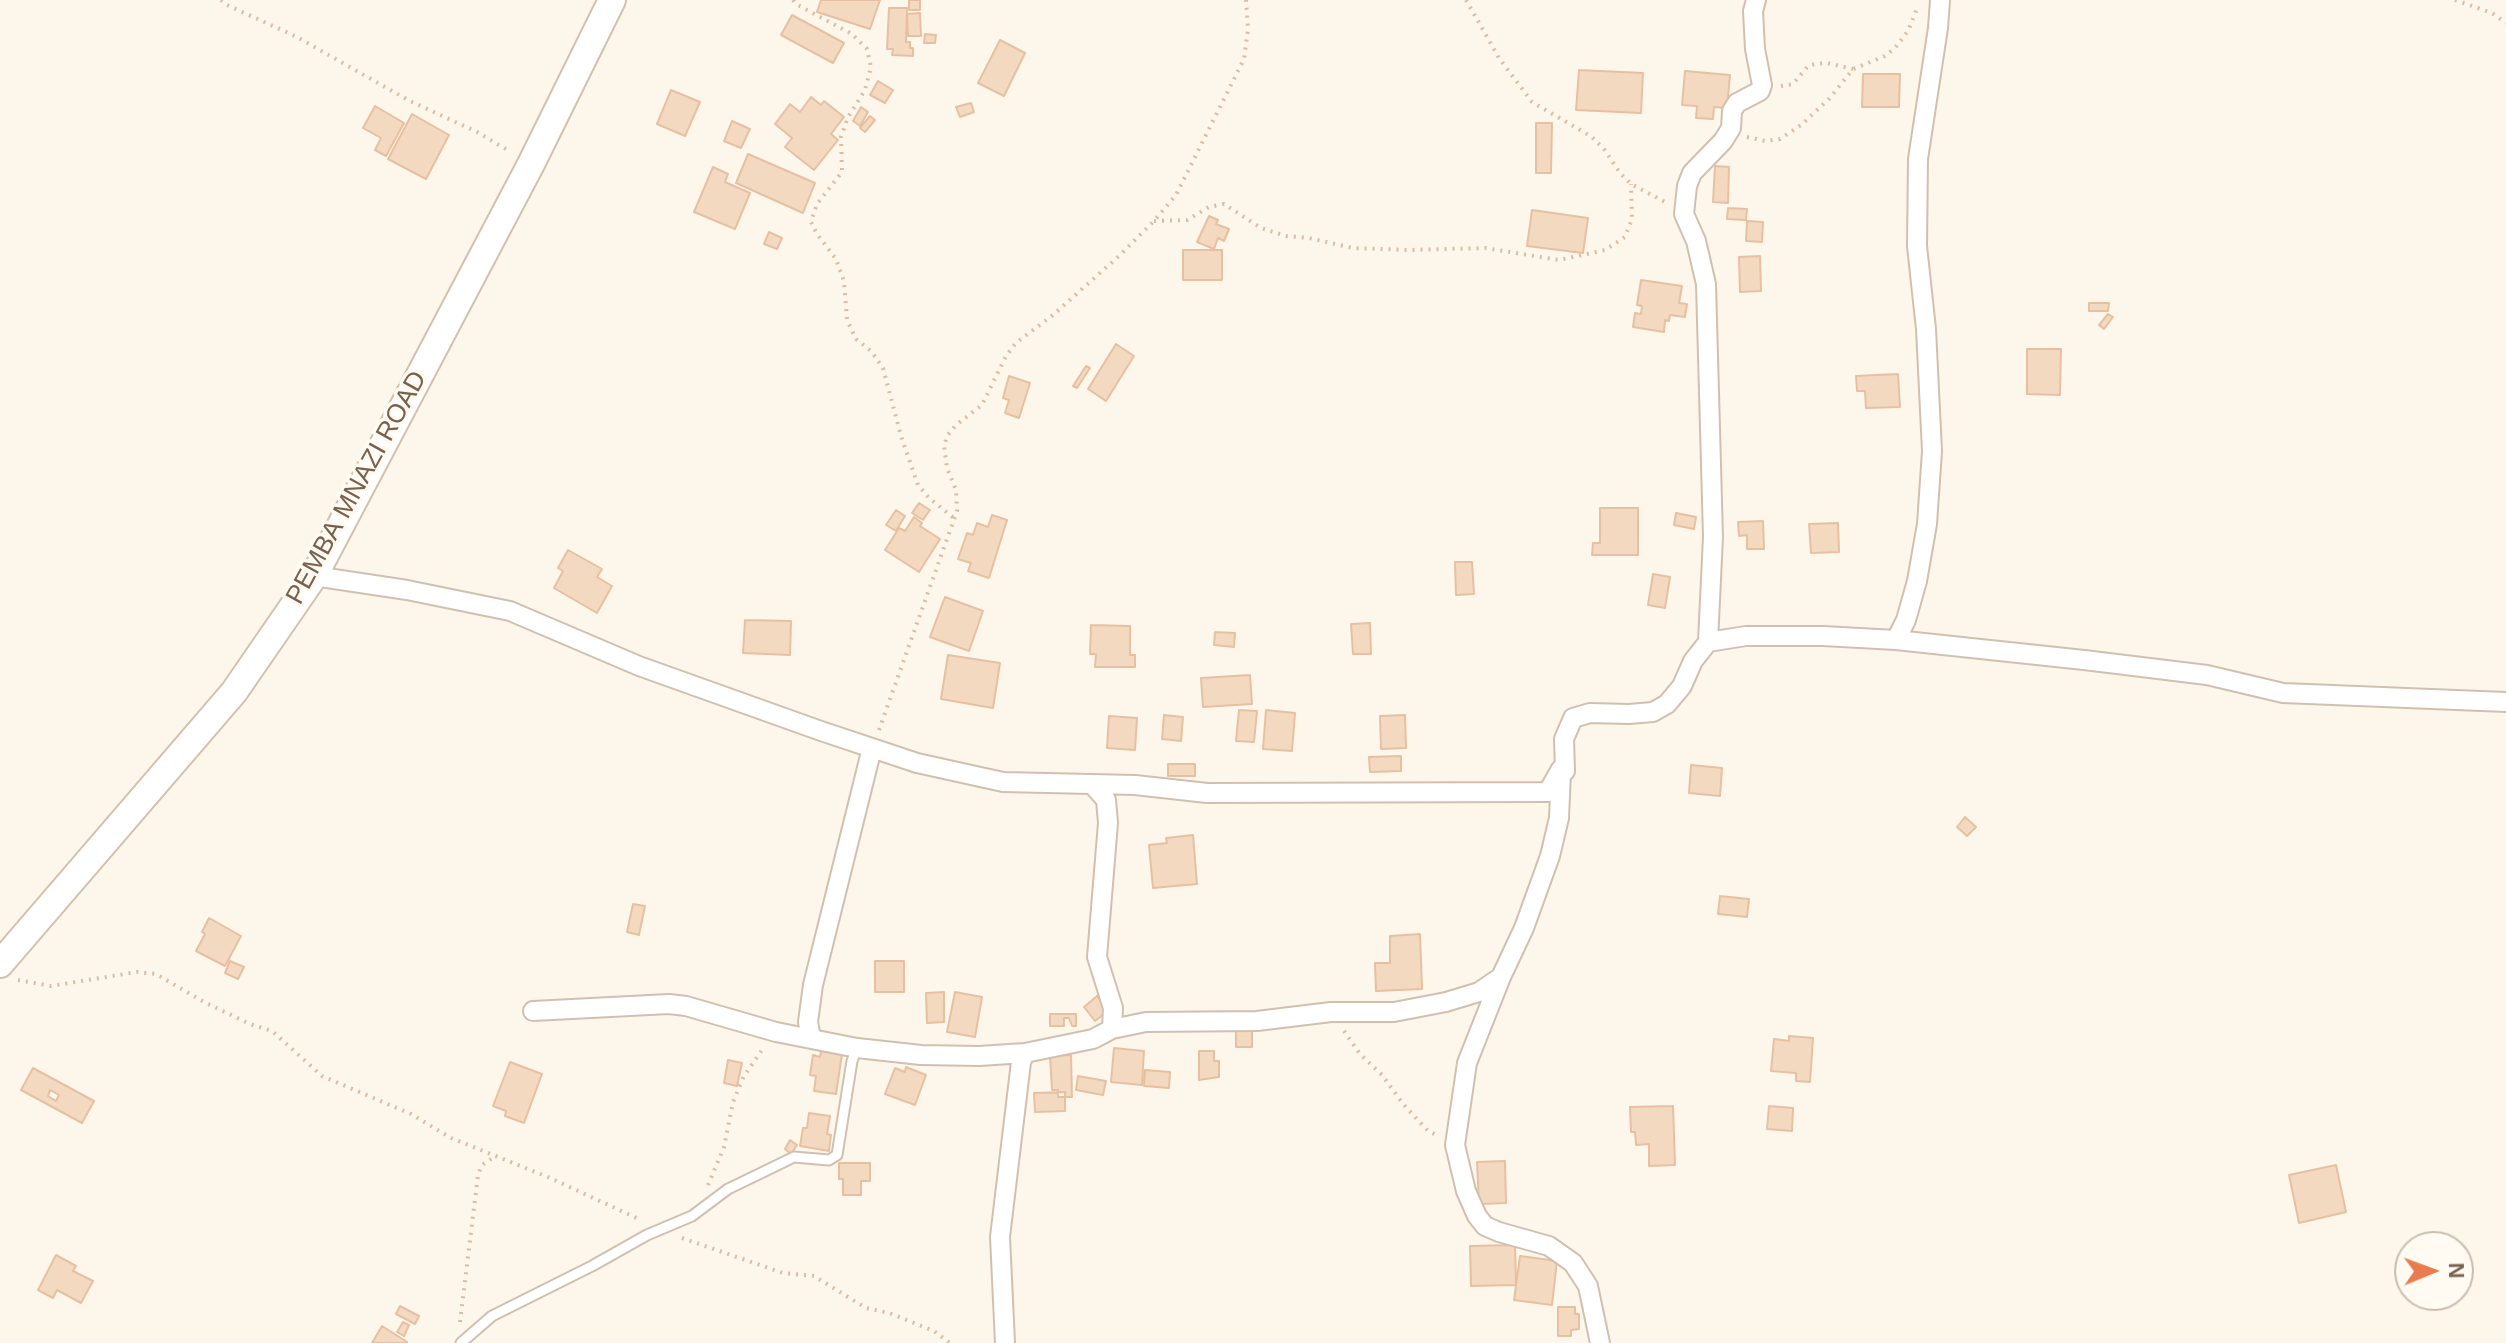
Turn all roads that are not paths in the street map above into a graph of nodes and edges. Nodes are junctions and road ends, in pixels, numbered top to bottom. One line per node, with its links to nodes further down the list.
1 (612, 0): 4 (main road, PEMBA MNAZI ROAD)
2 (1756, 0): 6 (street)
3 (1940, 0): 5 (street)
4 (314, 576): 8 (street); 11 (main road, PEMBA MNAZI ROAD)
5 (1896, 640): 6 (street); 7 (street)
6 (1708, 642): 9 (street)
7 (2506, 702)
8 (872, 748): 10 (street); 15 (street)
9 (1561, 769): 10 (street); 12 (street)
10 (1093, 785): 14 (street)
11 (6, 972)
12 (1501, 977): 14 (street); 20 (street)
13 (533, 1011): 15 (street)
14 (1112, 1029): 17 (street)
15 (811, 1038): 16 (street)
16 (857, 1048): 17 (street); 18 (lane)
17 (1025, 1053): 19 (street)
18 (461, 1343)
19 (1005, 1343)
20 (1600, 1343)

